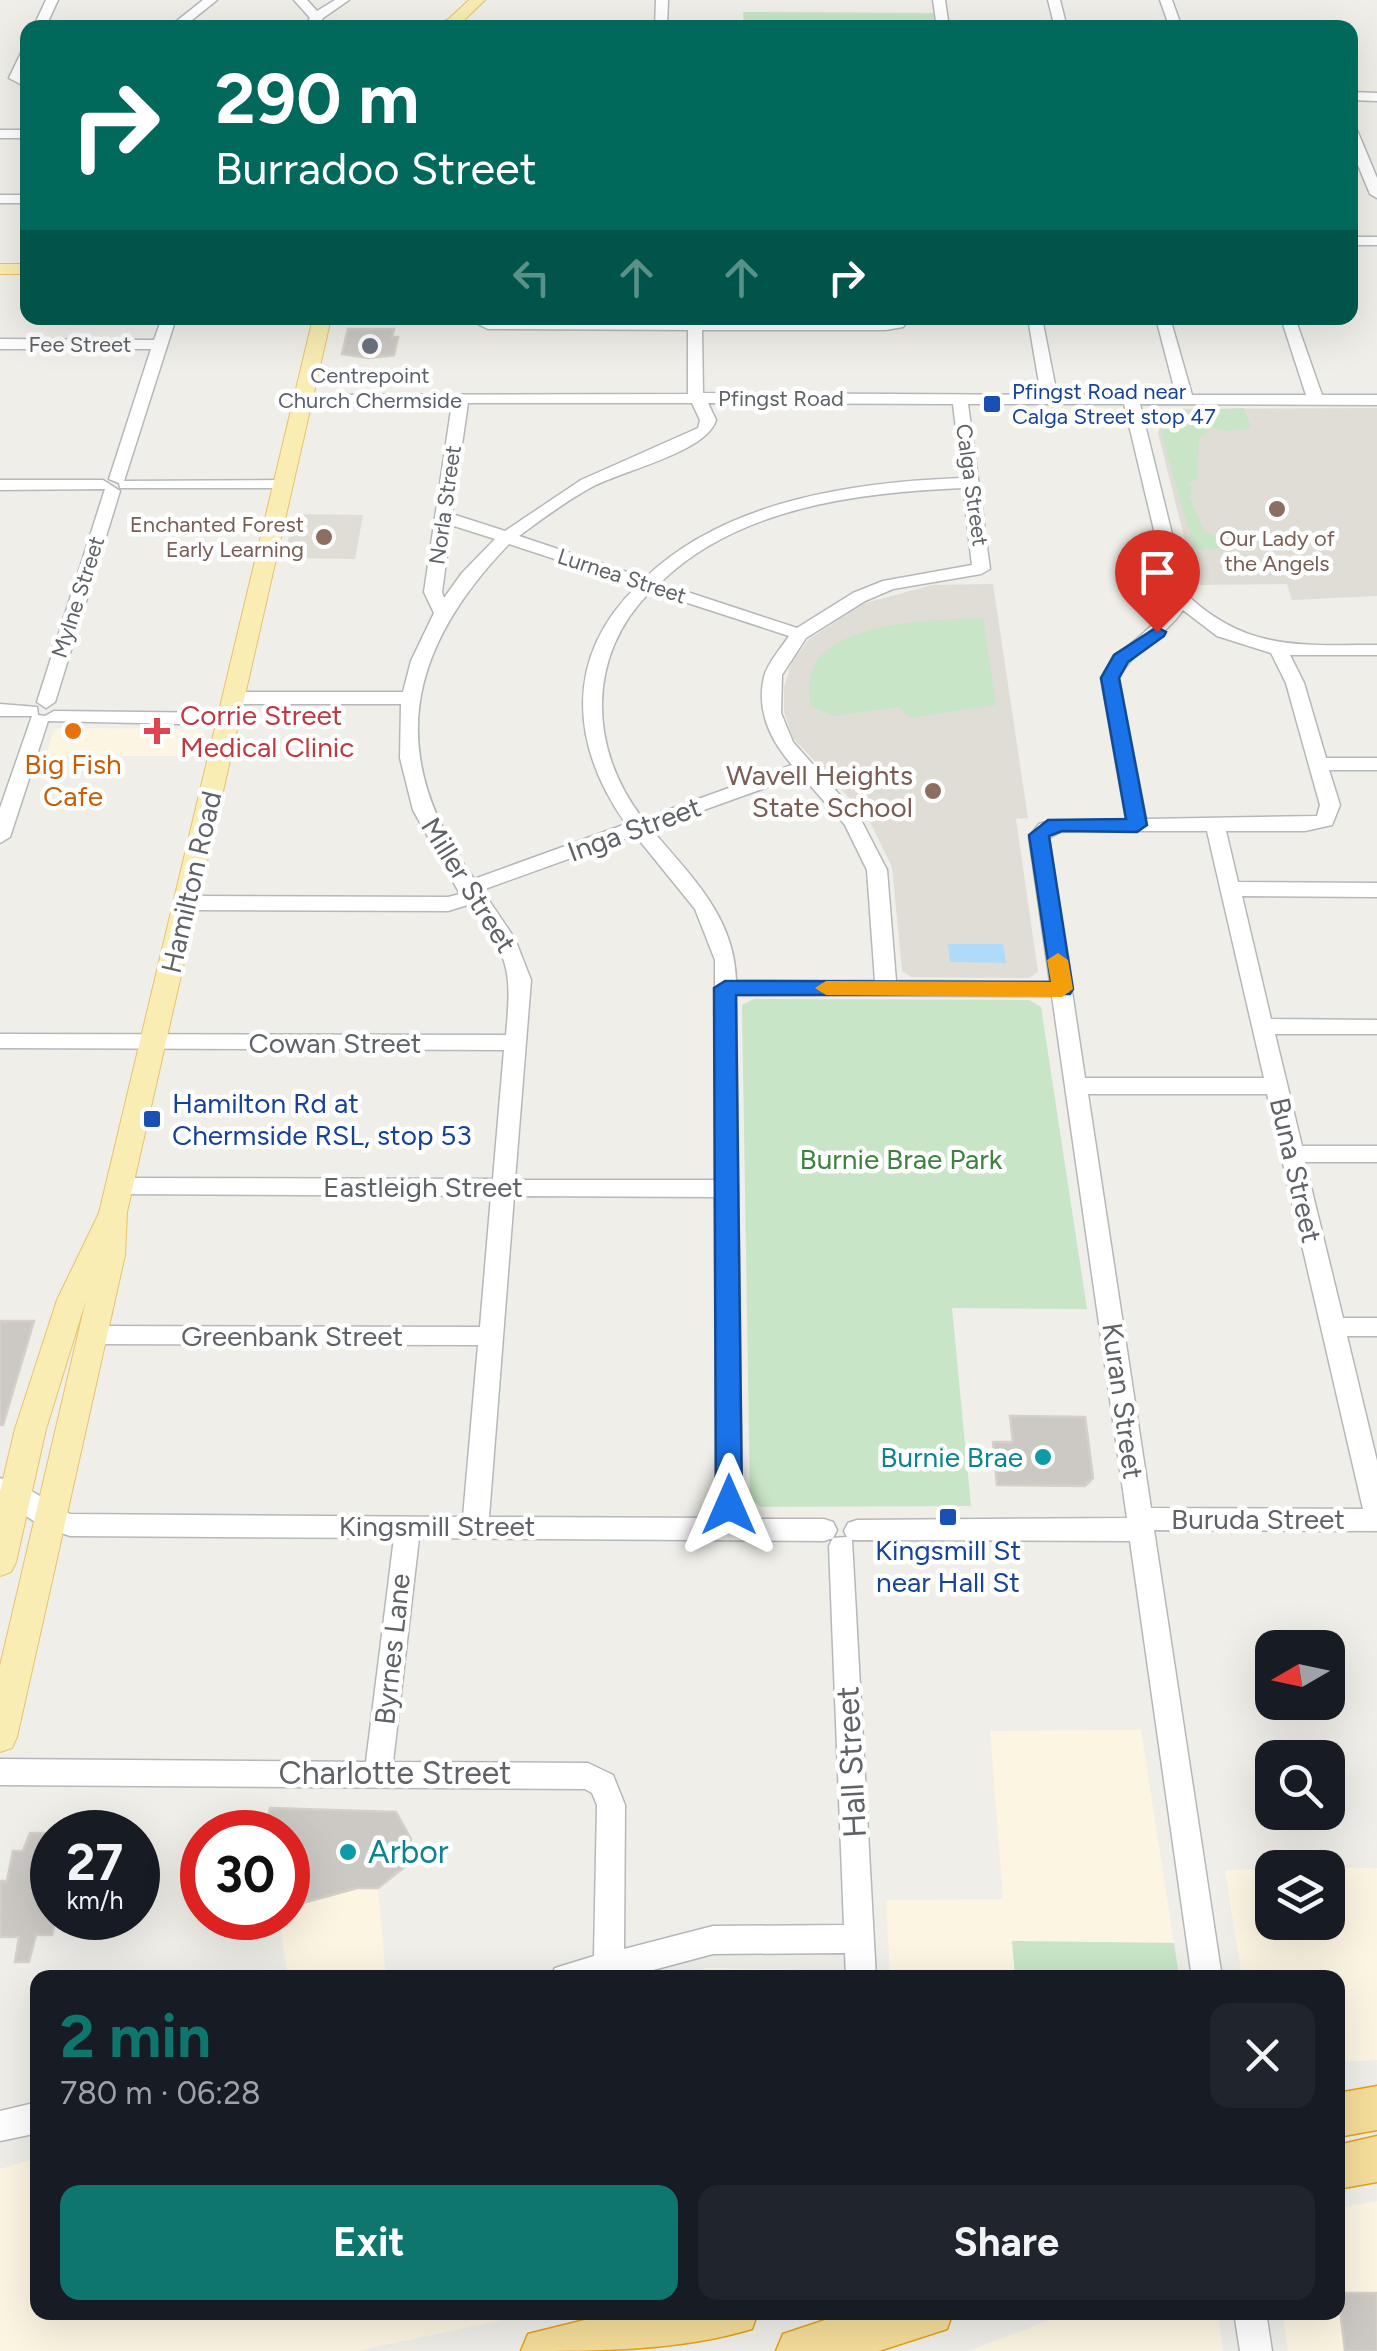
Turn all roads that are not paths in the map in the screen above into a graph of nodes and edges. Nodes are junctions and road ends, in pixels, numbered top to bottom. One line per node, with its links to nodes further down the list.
1 (212, 0): 4 (street)
2 (343, 0): 5 (street)
3 (478, 0): 6 (main road)
4 (185, 20)
5 (315, 20)
6 (455, 20)
7 (1358, 149): 8 (street)
8 (1377, 194)
9 (167, 325): 15 (street, Mylne Street)
10 (320, 325): 18 (main road, Hamilton Road)
11 (695, 325): 19 (street)
12 (1036, 325): 21 (street)
13 (1164, 325): 23 (street)
14 (1290, 325): 24 (street)
15 (160, 345): 16 (street, Fee Street); 28 (street, Mylne Street)
16 (1, 346)
17 (461, 397): 18 (street, Pfingst Road); 19 (street, Pfingst Road); 30 (street, Norla Street)
18 (304, 398): 29 (main road, Hamilton Road)
19 (698, 398): 20 (street, Pfingst Road); 31 (street, Miller Street)
20 (960, 398): 21 (street, Pfingst Road); 26 (street, Calga Street)
21 (1050, 399): 22 (street, Pfingst Road)
22 (1131, 399): 23 (street, Pfingst Road); 33 (street)
23 (1184, 399): 24 (street, Pfingst Road)
24 (1312, 400): 25 (street, Pfingst Road)
25 (1377, 400)
26 (972, 483): 32 (street); 35 (street, Calga Street)
27 (0, 485): 28 (street)
28 (114, 485): 29 (street); 41 (street, Mylne Street)
29 (284, 485): 39 (main road, Hamilton Road)
30 (444, 518): 31 (street, Lurnea Street); 34 (street, Norla Street)
31 (504, 537): 32 (street, Lurnea Street); 34 (street, Miller Street)
32 (648, 585): 35 (street, Lurnea Street); 46 (street)
33 (1179, 597): 36 (street); 45 (street)
34 (440, 610): 38 (street, Miller Street)
35 (800, 634): 44 (street)
36 (1278, 649): 37 (street); 42 (street)
37 (1377, 650)
38 (412, 698): 39 (street); 51 (street, Miller Street)
39 (232, 707): 41 (street); 52 (main road, Hamilton Road)
40 (0, 710): 41 (street)
41 (46, 711): 48 (street, Mylne Street)
42 (1318, 764): 43 (street); 47 (street)
43 (1377, 764)
44 (802, 768): 46 (street, Inga Street); 54 (street)
45 (1137, 825): 47 (street); 55 (street, Kuran Street)
46 (640, 826): 51 (street, Inga Street); 53 (street)
47 (1216, 826): 49 (street, Buna Street)
48 (0, 837)
49 (1231, 889): 50 (street); 56 (street, Buna Street)
50 (1377, 890)
51 (470, 893): 52 (street, Inga Street); 60 (street, Miller Street)
52 (187, 903): 59 (main road, Hamilton Road)
53 (725, 988): 54 (street); 66 (street)
54 (886, 988): 55 (street)
55 (1062, 989): 61 (street, Kuran Street)
56 (1262, 1026): 57 (street); 62 (street, Buna Street)
57 (1377, 1027)
58 (0, 1040): 59 (street, Cowan Street)
59 (154, 1041): 60 (street, Cowan Street); 67 (main road, Hamilton Road)
60 (517, 1043): 65 (street, Miller Street)
61 (1076, 1086): 62 (street); 75 (street, Kuran Street)
62 (1276, 1086): 63 (street, Buna Street)
63 (1292, 1154): 64 (street); 68 (street, Buna Street)
64 (1377, 1154)
65 (504, 1188): 66 (street, Eastleigh Street); 67 (street, Eastleigh Street); 71 (street, Miller Street)
66 (727, 1189): 78 (street)
67 (117, 1199): 70 (main road, Hamilton Road); 72 (main road, Hamilton Road)
68 (1332, 1327): 69 (street); 73 (street, Buna Street)
69 (1377, 1327)
70 (94, 1335): 71 (street, Greenbank Street); 74 (main road, Hamilton Road)
71 (491, 1336): 77 (street, Miller Street)
72 (8, 1492): 74 (street); 80 (main road, Hamilton Road)
73 (1377, 1517): 75 (street, Buruda Street)
74 (50, 1521): 76 (street, Kingsmill Street); 81 (main road, Hamilton Road)
75 (1140, 1524): 79 (street, Kingsmill Street); 88 (street, Kuran Street)
76 (408, 1526): 77 (street, Kingsmill Street); 83 (street, Byrnes Lane)
77 (475, 1526): 78 (street, Kingsmill Street)
78 (729, 1528): 79 (street, Kingsmill Street)
79 (841, 1536): 84 (street, Hall Street)
80 (0, 1562)
81 (0, 1737)
82 (0, 1772): 83 (street, Charlotte Street)
83 (378, 1773): 85 (street, Charlotte Street)
84 (859, 1939): 85 (street); 87 (street, Hall Street)
85 (609, 1966): 86 (street)
86 (594, 1970)
87 (860, 1970)
88 (1206, 1970)
89 (1377, 2108): 90 (highway)
90 (1345, 2115)
91 (30, 2119): 92 (street)
92 (0, 2126)
93 (1377, 2159): 94 (highway)
94 (1345, 2166)
95 (695, 2320): 98 (highway)
96 (903, 2320): 99 (highway)
97 (1251, 2320): 100 (street)
98 (546, 2351)
99 (800, 2351)
100 (1256, 2351)

